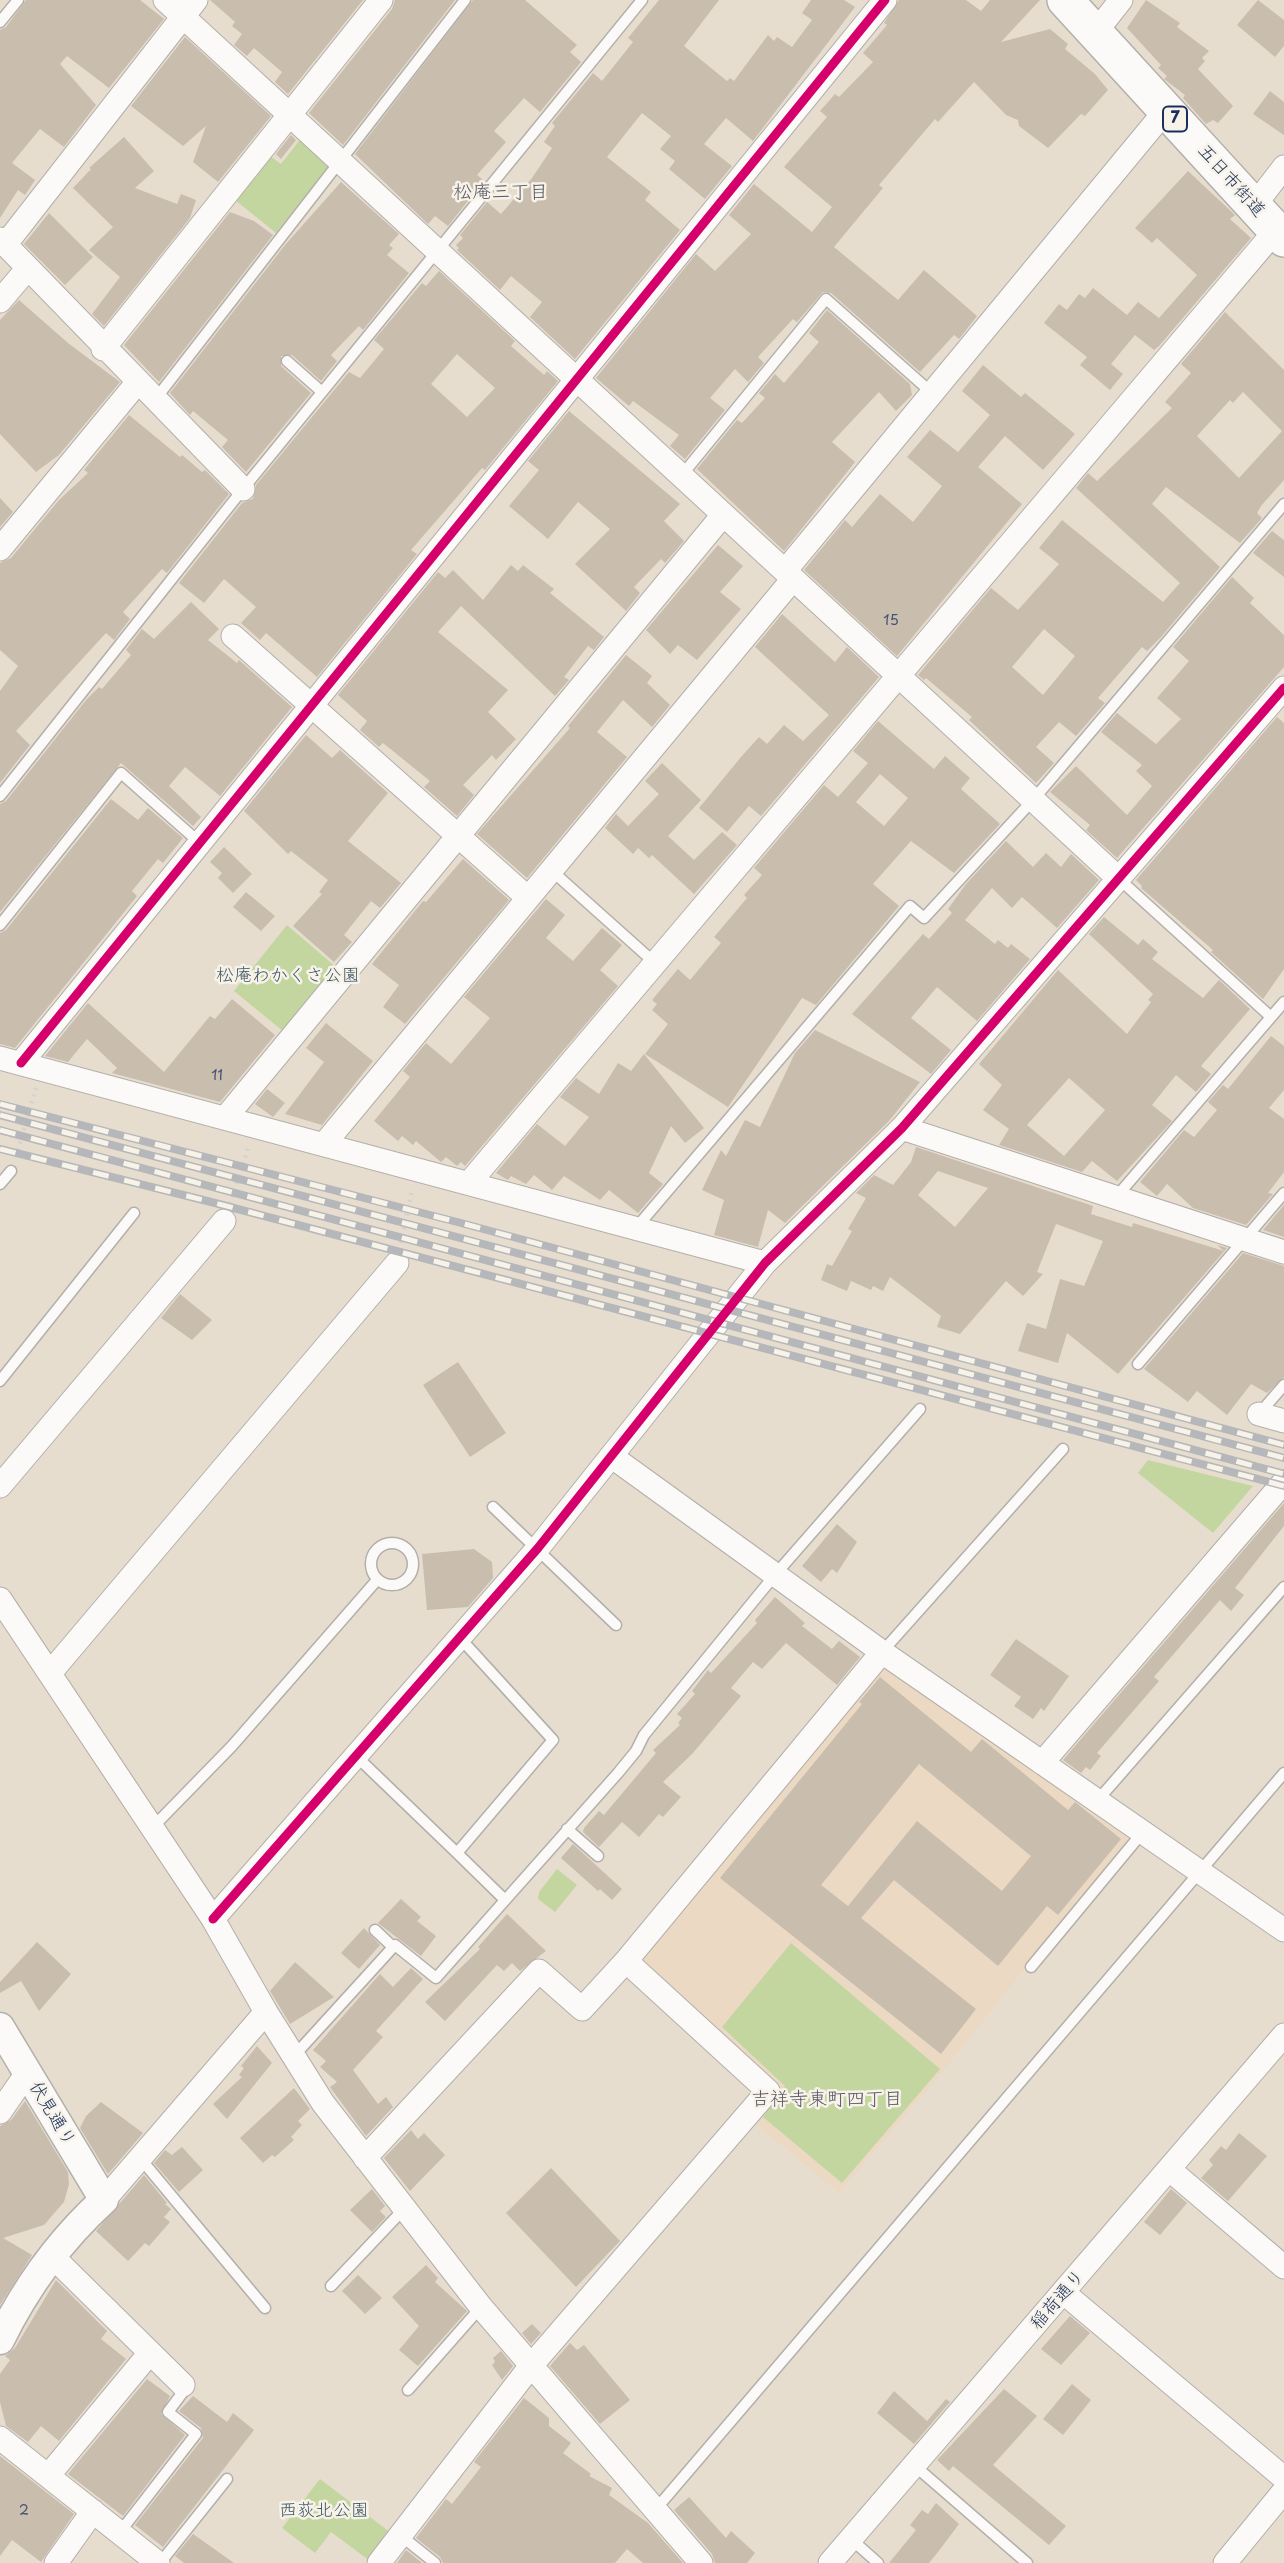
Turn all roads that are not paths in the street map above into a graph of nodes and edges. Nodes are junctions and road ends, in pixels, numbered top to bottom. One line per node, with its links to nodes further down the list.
1 (18, 0): 10 (lane)
2 (165, 0): 9 (street)
3 (382, 0): 13 (street)
4 (465, 0): 14 (lane)
5 (642, 0): 18 (lane)
6 (885, 0): 23 (street)
7 (1066, 0): 11 (main road, 五日市街道 / 7)
8 (1121, 0): 11 (street)
9 (190, 8): 13 (street); 17 (street)
10 (0, 22)
11 (1095, 33): 12 (main road, 五日市街道 / 7)
12 (1166, 110): 16 (main road, 五日市街道 / 7); 26 (street)
13 (290, 114): 14 (street); 21 (street)
14 (340, 159): 18 (street); 27 (lane)
15 (1284, 167): 16 (street)
16 (1271, 225): 35 (street)
17 (3, 242): 19 (street)
18 (438, 250): 23 (street); 25 (lane)
19 (28, 268): 20 (street); 21 (street)
20 (0, 301)
21 (103, 349): 24 (street)
22 (287, 361): 25 (lane)
23 (577, 378): 28 (street); 37 (street)
24 (137, 383): 27 (street); 32 (street)
25 (322, 392): 29 (lane)
26 (932, 393): 28 (lane); 33 (street)
27 (154, 401): 29 (street)
28 (681, 475): 31 (street)
29 (243, 489): 38 (lane)
30 (1284, 504): 39 (lane)
31 (723, 515): 33 (street); 40 (street)
32 (0, 549)
33 (789, 575): 35 (street); 42 (street)
34 (233, 636): 37 (street)
35 (898, 676): 39 (street); 46 (street)
36 (1284, 688): 43 (street)
37 (312, 705): 40 (street); 41 (street)
38 (0, 796)
39 (1033, 800): 43 (street); 60 (lane)
40 (459, 836): 44 (street); 50 (street)
41 (200, 843): 45 (lane); 49 (street)
42 (551, 870): 44 (street); 46 (lane)
43 (1118, 878): 48 (lane); 51 (street)
44 (528, 898): 52 (street)
45 (0, 925)
46 (655, 963): 54 (street)
47 (1284, 1002): 48 (lane)
48 (1271, 1017): 57 (lane)
49 (21, 1063): 50 (street)
50 (226, 1117): 52 (street)
51 (902, 1128): 57 (street); 64 (street)
52 (325, 1143): 54 (street)
53 (11, 1171): 55 (lane)
54 (469, 1183): 60 (street)
55 (0, 1184)
56 (1284, 1193): 61 (lane)
57 (1117, 1196): 61 (street)
58 (134, 1213): 66 (lane)
59 (224, 1221): 73 (street)
60 (636, 1228): 64 (street)
61 (1245, 1239): 62 (street); 65 (lane)
62 (1284, 1252)
63 (397, 1263): 84 (street)
64 (765, 1263): 72 (street)
65 (1138, 1364)
66 (0, 1381)
67 (1284, 1385): 69 (lane)
68 (920, 1409): 77 (lane)
69 (1259, 1414): 70 (street)
70 (1284, 1421)
71 (1063, 1449): 83 (lane)
72 (611, 1457): 76 (street); 77 (street)
73 (0, 1486)
74 (1280, 1495): 86 (street)
75 (493, 1507): 76 (lane)
76 (538, 1548): 81 (lane); 82 (street)
77 (774, 1576): 83 (street); 90 (lane)
78 (377, 1580): 78 (lane); 89 (lane)
79 (1284, 1587): 88 (lane)
80 (3, 1611): 84 (street)
81 (616, 1625)
82 (460, 1638): 85 (street); 92 (lane)
83 (882, 1652): 86 (street); 100 (street)
84 (50, 1673): 89 (street)
85 (356, 1756): 92 (lane); 96 (street)
86 (1042, 1763): 88 (street)
87 (1284, 1773): 94 (lane)
88 (1097, 1801): 91 (street)
89 (153, 1827): 96 (street)
90 (567, 1829): 93 (lane); 95 (lane)
91 (1142, 1833): 94 (street); 101 (lane)
92 (457, 1853): 95 (lane)
93 (598, 1856)
94 (1200, 1873): 98 (street); 130 (lane)
95 (504, 1899): 99 (lane)
96 (213, 1919): 102 (street)
97 (375, 1930): 99 (lane)
98 (1284, 1930)
99 (393, 1947): 105 (lane)
100 (626, 1961): 109 (street); 121 (street)
101 (1031, 1967)
102 (266, 2012): 105 (street); 108 (street)
103 (0, 2027): 106 (street, 伏見通り)
104 (1284, 2035): 110 (street, 稲荷通り)
105 (293, 2057): 109 (street)
106 (27, 2073): 107 (street); 111 (street, 伏見通り)
107 (0, 2112)
108 (140, 2158): 111 (street); 118 (lane)
109 (365, 2158): 112 (street)
110 (1170, 2170): 114 (street); 116 (street, 稲荷通り)
111 (104, 2200): 113 (street)
112 (403, 2210): 115 (lane); 117 (street)
113 (51, 2255): 119 (street); 120 (street)
114 (1284, 2267)
115 (331, 2286)
116 (1064, 2293): 125 (street, 稲荷通り); 127 (street)
117 (481, 2307): 121 (street); 123 (lane)
118 (265, 2308)
119 (0, 2340)
120 (149, 2354): 122 (street); 126 (street)
121 (530, 2367): 130 (street); 133 (street)
122 (183, 2385): 132 (lane)
123 (408, 2390)
124 (0, 2438): 126 (street)
125 (915, 2466): 134 (street, 稲荷通り); 142 (lane)
126 (48, 2476): 131 (street)
127 (1284, 2478)
128 (227, 2479): 136 (lane)
129 (1284, 2491): 143 (street)
130 (656, 2509): 139 (street)
131 (93, 2511): 132 (street); 135 (street)
132 (120, 2532): 136 (street)
133 (400, 2535): 137 (street); 138 (lane)
134 (851, 2539): 140 (street, 稲荷通り); 141 (lane)
135 (56, 2563)
136 (159, 2563)
137 (379, 2563)
138 (435, 2563)
139 (701, 2563)
140 (830, 2563)
141 (878, 2563)
142 (1027, 2563)
143 (1225, 2563)

